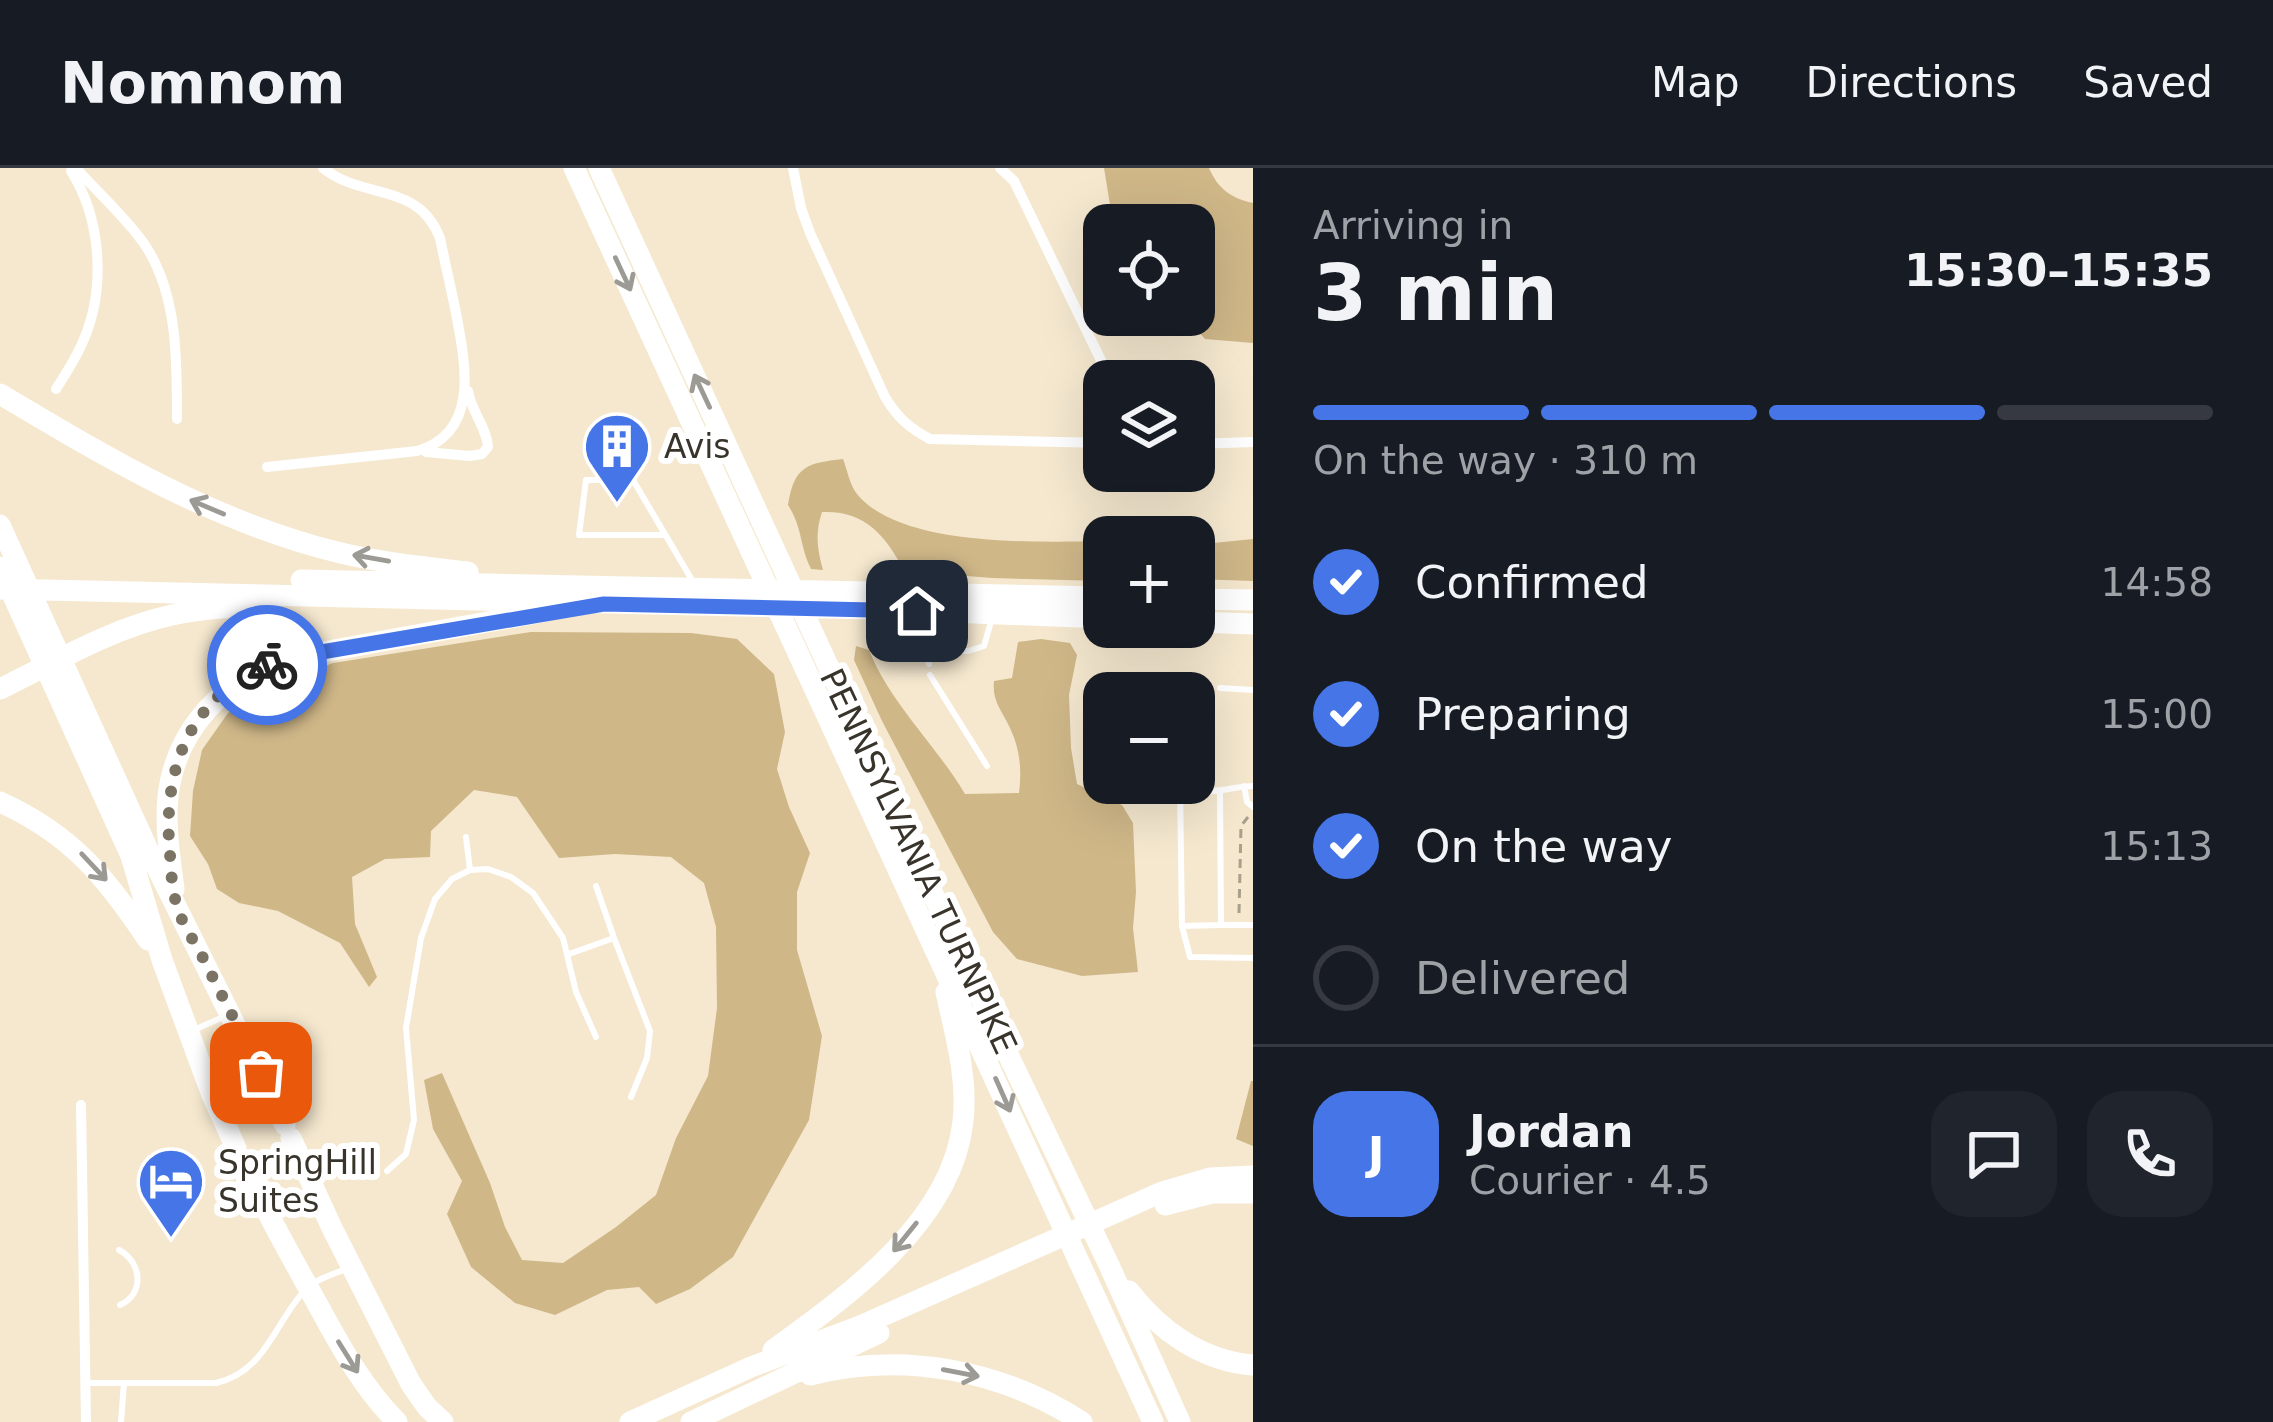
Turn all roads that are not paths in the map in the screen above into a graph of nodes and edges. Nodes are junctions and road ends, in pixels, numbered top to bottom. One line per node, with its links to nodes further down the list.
1 (72, 168): 7 (street); 8 (street)
2 (323, 168): 10 (street)
3 (574, 168): 57 (highway, PENNSYLVANIA TURNPIKE, one-way to 57)
4 (599, 168): 72 (highway, PENNSYLVANIA TURNPIKE, one-way to 4)
5 (793, 168): 15 (street)
6 (1000, 168): 9 (street)
7 (111, 207): 8 (street); 13 (street)
8 (92, 221): 11 (street)
9 (1101, 360)
10 (467, 380): 17 (street); 17 (street)
11 (56, 389)
12 (0, 394): 22 (highway, one-way to 12)
13 (177, 418)
14 (1253, 442): 16 (street)
15 (1083, 443)
16 (1215, 443)
17 (417, 451): 18 (street)
18 (266, 466)
19 (4, 535): 38 (highway)
20 (665, 536): 20 (lane); 24 (lane)
21 (0, 570): 22 (highway); 38 (highway)
22 (570, 586): 24 (highway)
23 (0, 589): 28 (highway)
24 (697, 589): 25 (highway)
25 (1083, 597)
26 (1215, 599): 27 (highway)
27 (1253, 600)
28 (475, 601): 29 (highway); 40 (highway)
29 (604, 604): 30 (highway); 52 (highway)
30 (880, 610): 31 (highway); 35 (lane)
31 (992, 615): 32 (highway); 35 (lane)
32 (1083, 618)
33 (1215, 623): 34 (highway)
34 (1253, 624)
35 (925, 650): 36 (lane)
36 (929, 664)
37 (930, 675): 42 (lane)
38 (65, 688): 52 (highway); 60 (highway)
39 (1220, 688): 41 (lane)
40 (0, 689)
41 (1253, 690)
42 (987, 766)
43 (1249, 786): 45 (lane); 48 (lane)
44 (1215, 791): 45 (lane)
45 (1220, 791): 53 (lane)
46 (0, 802): 60 (highway, one-way to 60)
47 (1181, 804): 55 (lane)
48 (1251, 812)
49 (466, 837): 50 (lane)
50 (470, 870): 58 (lane); 66 (lane)
51 (596, 886): 56 (lane)
52 (177, 908): 61 (highway)
53 (1221, 925): 54 (lane); 55 (lane)
54 (1253, 925)
55 (1182, 926): 59 (lane)
56 (614, 938): 58 (lane); 64 (lane)
57 (937, 951): 77 (highway, one-way to 77); 88 (highway, PENNSYLVANIA TURNPIKE, one-way to 88)
58 (568, 954): 63 (lane)
59 (1253, 958)
60 (162, 961): 62 (highway)
61 (231, 1013): 62 (lane); 73 (highway)
62 (188, 1032): 74 (highway)
63 (596, 1036)
64 (632, 1097)
65 (81, 1105): 78 (street)
66 (387, 1171)
67 (1253, 1176): 69 (highway)
68 (1253, 1193): 69 (highway)
69 (1109, 1222): 70 (highway)
70 (1056, 1246): 77 (highway); 80 (highway)
71 (119, 1250): 75 (lane)
72 (1109, 1265): 76 (highway); 89 (highway, PENNSYLVANIA TURNPIKE)
73 (351, 1267): 74 (lane); 84 (highway)
74 (308, 1286): 79 (lane); 83 (highway, one-way to 83)
75 (120, 1305)
76 (1253, 1365)
77 (751, 1367): 85 (highway)
78 (86, 1383): 79 (lane); 81 (street)
79 (124, 1383): 82 (lane)
80 (763, 1389): 86 (highway); 87 (highway, one-way to 87)
81 (86, 1422)
82 (121, 1422)
83 (398, 1422)
84 (443, 1422)
85 (630, 1422)
86 (691, 1422)
87 (1082, 1422)
88 (1153, 1422)
89 (1180, 1422)

